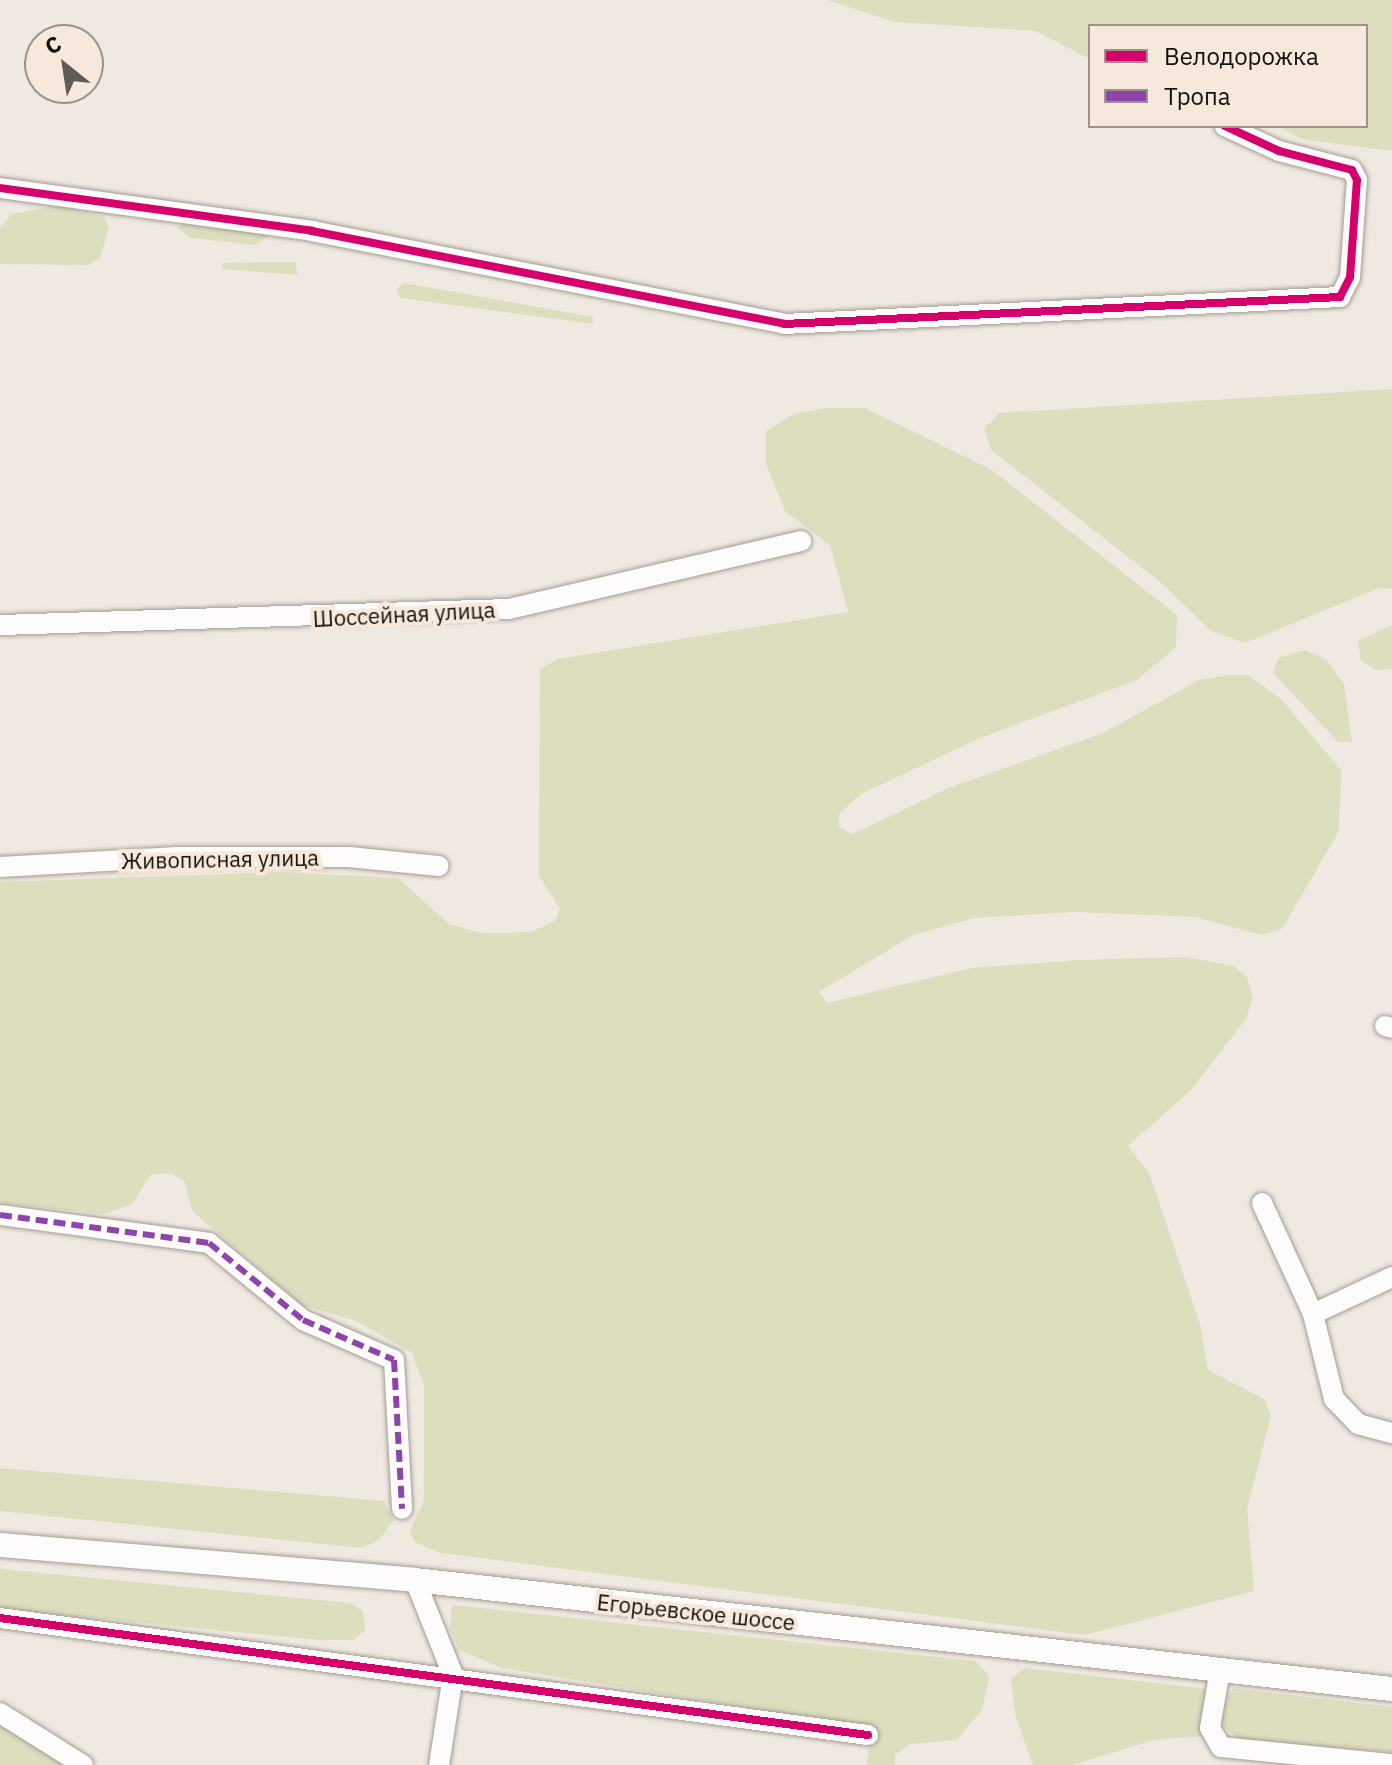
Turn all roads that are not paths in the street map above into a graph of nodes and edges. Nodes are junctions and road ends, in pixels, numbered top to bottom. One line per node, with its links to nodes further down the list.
1 (1231, 128): 2 (street)
2 (0, 188)
3 (801, 541): 4 (street, Шоссейная улица)
4 (0, 625)
5 (439, 866): 6 (street, Живописная улица)
6 (0, 867)
7 (1262, 1203): 10 (street)
8 (0, 1215): 12 (street)
9 (1392, 1277): 10 (street)
10 (1313, 1314): 11 (street)
11 (1392, 1433)
12 (402, 1509)
13 (0, 1545): 14 (main road, Егорьевское шоссе)
14 (415, 1580): 16 (main road, Егорьевское шоссе); 17 (street)
15 (0, 1618): 17 (street)
16 (1220, 1670): 18 (main road, Егорьевское шоссе); 21 (street)
17 (453, 1675): 20 (street); 23 (street)
18 (1392, 1689)
19 (0, 1713): 22 (street)
20 (868, 1735)
21 (1392, 1764)
22 (83, 1765)
23 (439, 1765)

